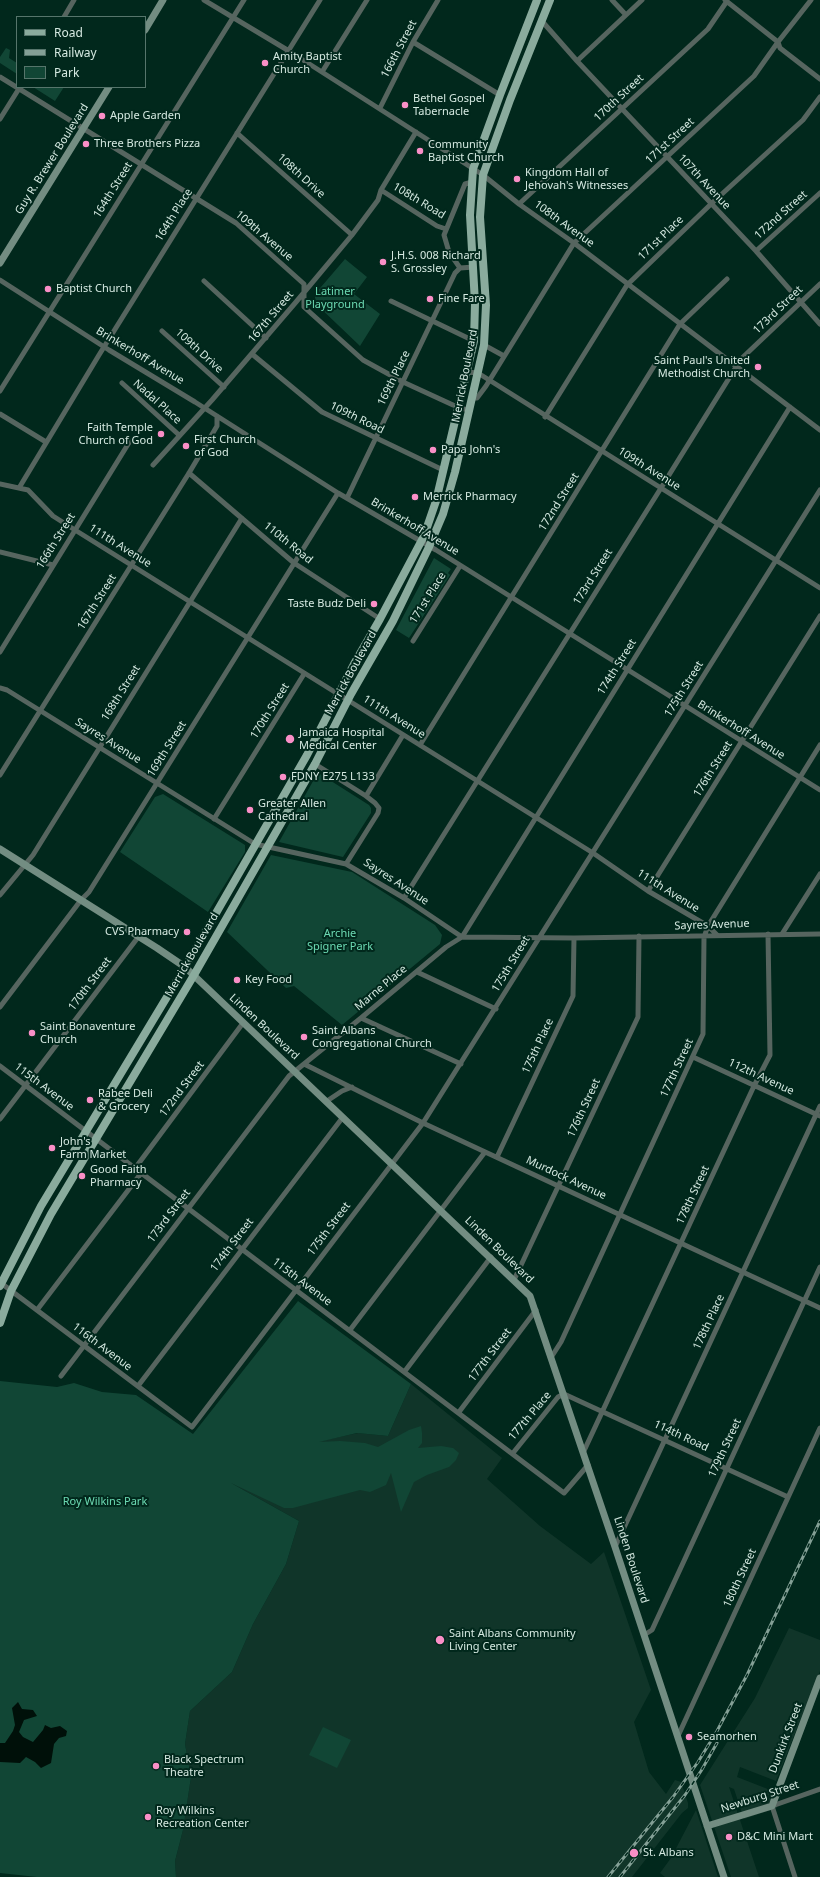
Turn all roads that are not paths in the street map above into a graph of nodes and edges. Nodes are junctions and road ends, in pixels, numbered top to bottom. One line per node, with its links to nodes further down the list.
1 (74, 0): 15 (street)
2 (164, 0): 18 (main road)
3 (204, 0): 16 (street, 108th Avenue)
4 (244, 0): 16 (street, 164th Street)
5 (320, 0): 21 (street, 164th Place)
6 (367, 0): 23 (street)
7 (438, 0): 19 (street, 166th Street)
8 (537, 0): 29 (main road, Merrick Boulevard)
9 (550, 0): 17 (main road, Merrick Boulevard)
10 (612, 0): 14 (street)
11 (642, 0): 14 (street)
12 (811, 0): 20 (street, 171st Street)
13 (726, 1): 20 (street); 32 (street, 170th Street)
14 (626, 15): 22 (street)
15 (65, 16)
16 (233, 17): 21 (street, 108th Avenue); 38 (street, 164th Street)
17 (541, 20): 22 (street, 107th Avenue); 40 (main road, Merrick Boulevard)
18 (146, 28)
19 (413, 42): 29 (street); 31 (street, 166th Street)
20 (778, 42): 25 (street); 37 (street, 171st Street)
21 (289, 51): 23 (street, 108th Avenue); 36 (street, 164th Place)
22 (577, 61): 32 (street, 107th Avenue)
23 (322, 72): 31 (street, 108th Avenue)
24 (0, 77): 26 (street, 109th Avenue)
25 (820, 79)
26 (16, 86)
27 (20, 88): 33 (street); 34 (street, 109th Avenue)
28 (109, 88): 34 (main road, Guy R. Brewer Boulevard)
29 (500, 95): 39 (main road, Merrick Boulevard)
30 (820, 97): 46 (street, 171st Place)
31 (380, 108): 35 (street, 108th Avenue)
32 (622, 109): 37 (street, 107th Avenue); 45 (street, 170th Street)
33 (0, 119)
34 (83, 129): 38 (street, 109th Avenue); 51 (main road, Guy R. Brewer Boulevard)
35 (416, 132): 39 (street, 108th Avenue); 42 (street, 167th Street)
36 (237, 133): 44 (street, 164th Place); 48 (street, 108th Drive)
37 (667, 157): 46 (street, 107th Avenue); 49 (street, 171st Street)
38 (141, 165): 44 (street, 109th Avenue); 62 (street, 164th Street)
39 (473, 169): 40 (street, 108th Avenue); 41 (main road, Merrick Boulevard)
40 (482, 174): 45 (street, 108th Avenue); 69 (main road, Merrick Boulevard)
41 (472, 182): 47 (street); 52 (main road, Merrick Boulevard)
42 (381, 190): 47 (street, 108th Road); 48 (street, 167th Street)
43 (820, 193): 50 (street, 172nd Street)
44 (196, 199): 59 (street, 109th Avenue); 70 (street, 164th Place)
45 (519, 204): 49 (street, 108th Avenue)
46 (711, 204): 50 (street, 107th Avenue); 58 (street, 171st Place)
47 (446, 229): 53 (street)
48 (352, 235): 59 (street, 167th Street)
49 (574, 243): 58 (street, 108th Avenue); 72 (street, 171st Street)
50 (756, 251): 61 (street, 107th Avenue)
51 (0, 263)
52 (474, 267): 53 (street); 68 (main road, Merrick Boulevard)
53 (460, 268): 63 (street, 169th Place)
54 (727, 279): 64 (street, 172nd Street)
55 (0, 280): 62 (street, Brinkerhoff Avenue)
56 (204, 281): 67 (street)
57 (820, 284): 61 (street, 173rd Street)
58 (627, 285): 64 (street, 108th Avenue); 88 (street, 171st Place)
59 (304, 293): 67 (street, 167th Street); 77 (street, 109th Avenue)
60 (391, 301): 63 (street)
61 (800, 302): 65 (street, 107th Avenue); 73 (street, 173rd Street)
62 (49, 312): 70 (street, Brinkerhoff Avenue); 80 (street, 164th Street)
63 (433, 321): 68 (street); 77 (street, 169th Place)
64 (680, 324): 73 (street, 108th Avenue); 94 (street, 172nd Street)
65 (820, 324)
66 (162, 331): 79 (street, 109th Drive)
67 (266, 338): 71 (street, 167th Street)
68 (474, 340): 74 (main road, Merrick Boulevard)
69 (484, 345): 72 (street); 75 (main road, Merrick Boulevard)
70 (104, 347): 82 (street, Brinkerhoff Avenue); 93 (street, 164th Place)
71 (252, 354): 79 (street, 167th Street); 91 (street, 109th Road)
72 (504, 356): 76 (street, 171st Street)
73 (736, 366): 84 (street, 108th Avenue); 100 (street, 173rd Street)
74 (467, 372): 75 (street); 83 (main road, Merrick Boulevard)
75 (478, 373): 76 (street, 109th Avenue); 81 (main road, Merrick Boulevard)
76 (489, 381): 81 (street, 171st Street); 88 (street, 109th Avenue)
77 (402, 382): 83 (street, 109th Avenue); 91 (street, 169th Place)
78 (122, 383): 90 (street, Nadal Place)
79 (224, 387): 82 (street, 167th Street)
80 (0, 391)
81 (473, 398): 85 (main road, Merrick Boulevard)
82 (204, 408): 87 (street, Brinkerhoff Avenue); 90 (street, 167th Street)
83 (459, 408): 85 (street, 109th Avenue); 96 (main road, Merrick Boulevard)
84 (790, 408): 89 (street, 108th Avenue); 105 (street, 174th Street)
85 (470, 411): 108 (main road, Merrick Boulevard)
86 (0, 414): 93 (street)
87 (217, 416): 97 (street, 167th Street); 102 (street, Brinkerhoff Avenue)
88 (545, 417): 94 (street, 109th Avenue)
89 (820, 430)
90 (179, 435): 95 (street, 167th Street)
91 (376, 438): 96 (street, 109th Road); 103 (street, 169th Place)
92 (130, 441): 106 (street, 166th Street)
93 (46, 442): 99 (street, 164th Place)
94 (602, 452): 100 (street, 109th Avenue); 116 (street, 172nd Street)
95 (153, 465)
96 (443, 470): 107 (main road, Merrick Boulevard)
97 (190, 473): 104 (street, 110th Road); 113 (street, 167th Street)
98 (0, 484): 99 (street, 111th Avenue)
99 (19, 488): 106 (street, 111th Avenue)
100 (661, 488): 105 (street, 109th Avenue); 120 (street, 173rd Street)
101 (820, 490): 110 (street, 175th Street)
102 (338, 493): 103 (street, Brinkerhoff Avenue); 111 (street, 169th Street)
103 (346, 498): 107 (street, Brinkerhoff Avenue)
104 (242, 518): 111 (street, 110th Road); 117 (street, 168th Street)
105 (719, 523): 110 (street, 109th Avenue); 124 (street, 174th Street)
106 (75, 530): 112 (street, 166th Street); 113 (street, 111th Avenue)
107 (421, 542): 108 (street, Brinkerhoff Avenue); 119 (main road, Merrick Boulevard)
108 (429, 546): 114 (street, Brinkerhoff Avenue); 128 (main road, Merrick Boulevard)
109 (0, 552): 112 (street)
110 (776, 560): 115 (street, 109th Avenue); 129 (street, 175th Street)
111 (294, 563): 119 (street, 110th Road); 121 (street, 169th Street)
112 (53, 564): 123 (street, 166th Street)
113 (131, 565): 117 (street, 111th Avenue); 130 (street, 167th Street)
114 (460, 566): 116 (street, Brinkerhoff Avenue); 122 (street, 171st Place)
115 (820, 588)
116 (511, 598): 120 (street, Brinkerhoff Avenue); 133 (street, 172nd Street)
117 (190, 602): 121 (street, 111th Avenue); 135 (street, 168th Street)
118 (820, 616): 132 (street, 176th Street)
119 (380, 619): 127 (main road, Merrick Boulevard)
120 (569, 634): 124 (street, Brinkerhoff Avenue); 139 (street, 173rd Street)
121 (248, 638): 125 (street, 111th Avenue); 140 (street, 169th Street)
122 (413, 641)
123 (0, 652)
124 (627, 670): 129 (street, Brinkerhoff Avenue); 143 (street, 174th Street)
125 (304, 674): 127 (street, 111th Avenue); 144 (street, 170th Street)
126 (0, 688): 130 (street, Sayres Avenue)
127 (338, 694): 128 (street, 111th Avenue); 145 (main road, Merrick Boulevard)
128 (348, 701): 131 (street, 111th Avenue); 136 (main road, Merrick Boulevard)
129 (684, 706): 132 (street, Brinkerhoff Avenue); 148 (street, 175th Street)
130 (41, 712): 135 (street, Sayres Avenue); 137 (street, 167th Street)
131 (403, 735): 133 (street, 111th Avenue); 142 (street)
132 (742, 742): 138 (street, Brinkerhoff Avenue); 152 (street, 176th Street)
133 (420, 745): 139 (street, 111th Avenue)
134 (820, 745): 138 (street, 177th Street)
135 (99, 748): 140 (street, Sayres Avenue); 149 (street, 168th Street)
136 (315, 764): 142 (street); 146 (main road, Merrick Boulevard)
137 (0, 775)
138 (800, 778): 141 (street, Brinkerhoff Avenue); 156 (street, 177th Street)
139 (478, 781): 143 (street, 111th Avenue); 154 (street, 173rd Street)
140 (156, 784): 144 (street, Sayres Avenue); 155 (street, 169th Street)
141 (820, 790)
142 (366, 796): 150 (street)
143 (536, 817): 148 (street, 111th Avenue); 163 (street, 174th Street)
144 (214, 819): 145 (street, Sayres Avenue)
145 (255, 844): 146 (street, Sayres Avenue); 167 (main road, Merrick Boulevard)
146 (267, 846): 150 (street, Sayres Avenue); 169 (main road, Merrick Boulevard)
147 (0, 849): 149 (main road, Linden Boulevard)
148 (593, 853): 152 (street, 111th Avenue); 165 (street, 175th Street)
149 (24, 864): 153 (street, 168th Street); 155 (main road, Linden Boulevard)
150 (346, 864): 154 (street, Sayres Avenue)
151 (820, 874): 158 (street)
152 (648, 891): 156 (street, 111th Avenue)
153 (0, 895)
154 (404, 898): 163 (street, Sayres Avenue)
155 (81, 900): 161 (main road, Linden Boulevard); 170 (street, 169th Street)
156 (708, 926): 160 (street, 111th Avenue); 164 (street, 177th Street)
157 (768, 934): 158 (street, Sayres Avenue); 160 (street, Sayres Avenue); 180 (street, 178th Street)
158 (782, 934): 159 (street, Sayres Avenue)
159 (820, 934)
160 (716, 935): 164 (street, Sayres Avenue)
161 (138, 936): 167 (main road, Linden Boulevard); 179 (street, 170th Street)
162 (639, 936): 164 (street, Sayres Avenue); 166 (street, Sayres Avenue); 195 (street, 176th Street)
163 (462, 937): 165 (street, Sayres Avenue); 168 (street, Marne Place)
164 (704, 937): 174 (street, 177th Street)
165 (539, 938): 166 (street, Sayres Avenue); 171 (street, 175th Street)
166 (574, 938): 191 (street, 175th Place)
167 (185, 967): 169 (main road, Linden Boulevard); 188 (main road, Merrick Boulevard)
168 (417, 972): 171 (street); 172 (street, Marne Place)
169 (194, 975): 173 (main road, Linden Boulevard); 189 (main road, Merrick Boulevard)
170 (0, 1007)
171 (496, 1009): 176 (street, 175th Street)
172 (361, 1018): 175 (street, Marne Place); 176 (street)
173 (243, 1023): 178 (main road, Linden Boulevard); 193 (street, 172nd Street)
174 (693, 1057): 180 (street, 112th Avenue); 199 (street, 177th Street)
175 (304, 1064): 178 (street, Marne Place); 181 (street, Murdock Avenue)
176 (461, 1064): 187 (street, 175th Street)
177 (0, 1066): 179 (street, 115th Avenue)
178 (295, 1071): 182 (main road, Linden Boulevard); 196 (street, 173rd Street)
179 (26, 1086): 186 (street, 170th Street); 188 (street, 115th Avenue)
180 (754, 1086): 184 (street, 112th Avenue); 201 (street, 178th Street)
181 (352, 1087): 182 (street); 187 (street, Murdock Avenue)
182 (327, 1101): 185 (main road, Linden Boulevard)
183 (820, 1106): 184 (street, 178th Place)
184 (818, 1115): 205 (street, 178th Place)
185 (343, 1117): 192 (main road, Linden Boulevard); 202 (street, 174th Street)
186 (0, 1119)
187 (423, 1123): 190 (street, Murdock Avenue); 192 (street, 175th Street)
188 (86, 1131): 189 (street, 115th Avenue); 198 (main road, Merrick Boulevard)
189 (96, 1138): 193 (street, 115th Avenue); 200 (main road, Merrick Boulevard)
190 (485, 1152): 191 (street, Murdock Avenue); 197 (street)
191 (497, 1157): 195 (street, Murdock Avenue)
192 (392, 1163): 197 (main road, Linden Boulevard); 209 (street, 175th Street)
193 (136, 1168): 194 (street, 115th Avenue)
194 (142, 1172): 196 (street, 115th Avenue); 212 (street)
195 (558, 1186): 199 (street, Murdock Avenue); 206 (street, 176th Street)
196 (188, 1208): 202 (street, 115th Avenue); 216 (street, 173rd Street)
197 (441, 1210): 203 (main road, Linden Boulevard); 215 (street)
198 (39, 1211): 200 (main road); 207 (main road, Merrick Boulevard)
199 (620, 1214): 201 (street, Murdock Avenue); 217 (street, 177th Street)
200 (50, 1216): 208 (main road, Merrick Boulevard)
201 (682, 1243): 205 (street, Murdock Avenue); 222 (street, 178th Street)
202 (242, 1249): 209 (street, 115th Avenue); 220 (street, 174th Street)
203 (491, 1258): 206 (main road, Linden Boulevard); 218 (street)
204 (820, 1267): 210 (street, 179th Street)
205 (743, 1272): 210 (street, Murdock Avenue); 226 (street, 178th Place)
206 (514, 1280): 213 (main road, Linden Boulevard)
207 (0, 1284): 208 (street, 116th Avenue)
208 (11, 1291): 212 (street, 116th Avenue); 214 (main road, Merrick Boulevard)
209 (296, 1291): 215 (street, 115th Avenue); 224 (street, 175th Street)
210 (804, 1300): 211 (street, Murdock Avenue); 230 (street, 179th Street)
211 (820, 1308)
212 (37, 1310): 216 (street, 116th Avenue)
213 (536, 1310): 217 (main road, Linden Boulevard); 223 (street, 177th Street)
214 (0, 1323)
215 (350, 1330): 218 (street, 115th Avenue)
216 (84, 1346): 219 (street, 173rd Street); 220 (street, 116th Avenue)
217 (552, 1356): 221 (main road, Linden Boulevard)
218 (405, 1371): 223 (street, 115th Avenue)
219 (61, 1376)
220 (138, 1386): 224 (street, 116th Avenue)
221 (564, 1394): 222 (street, 114th Road); 227 (street, 177th Place); 228 (main road, Linden Boulevard)
222 (604, 1411): 226 (street, 114th Road); 228 (street, 178th Street)
223 (459, 1412): 227 (street, 115th Avenue)
224 (192, 1427)
225 (820, 1428): 231 (street, 180th Street)
226 (665, 1440): 230 (street, 114th Road); 232 (street, 178th Place)
227 (513, 1453): 229 (street, 115th Avenue)
228 (583, 1453): 229 (main road, Linden Boulevard)
229 (588, 1466): 232 (main road, Linden Boulevard)
230 (727, 1468): 231 (street, 114th Road); 233 (street, 179th Street)
231 (788, 1496): 235 (street, 180th Street)
232 (616, 1547): 233 (main road, Linden Boulevard)
233 (644, 1635): 235 (main road, Linden Boulevard)
234 (820, 1679): 237 (main road, Dunkirk Street)
235 (678, 1736): 238 (main road, Linden Boulevard)
236 (820, 1789): 237 (street, Newburg Street)
237 (772, 1806): 238 (main road, Newburg Street); 240 (street)
238 (707, 1826): 239 (main road, Linden Boulevard)
239 (724, 1877)
240 (795, 1877)

